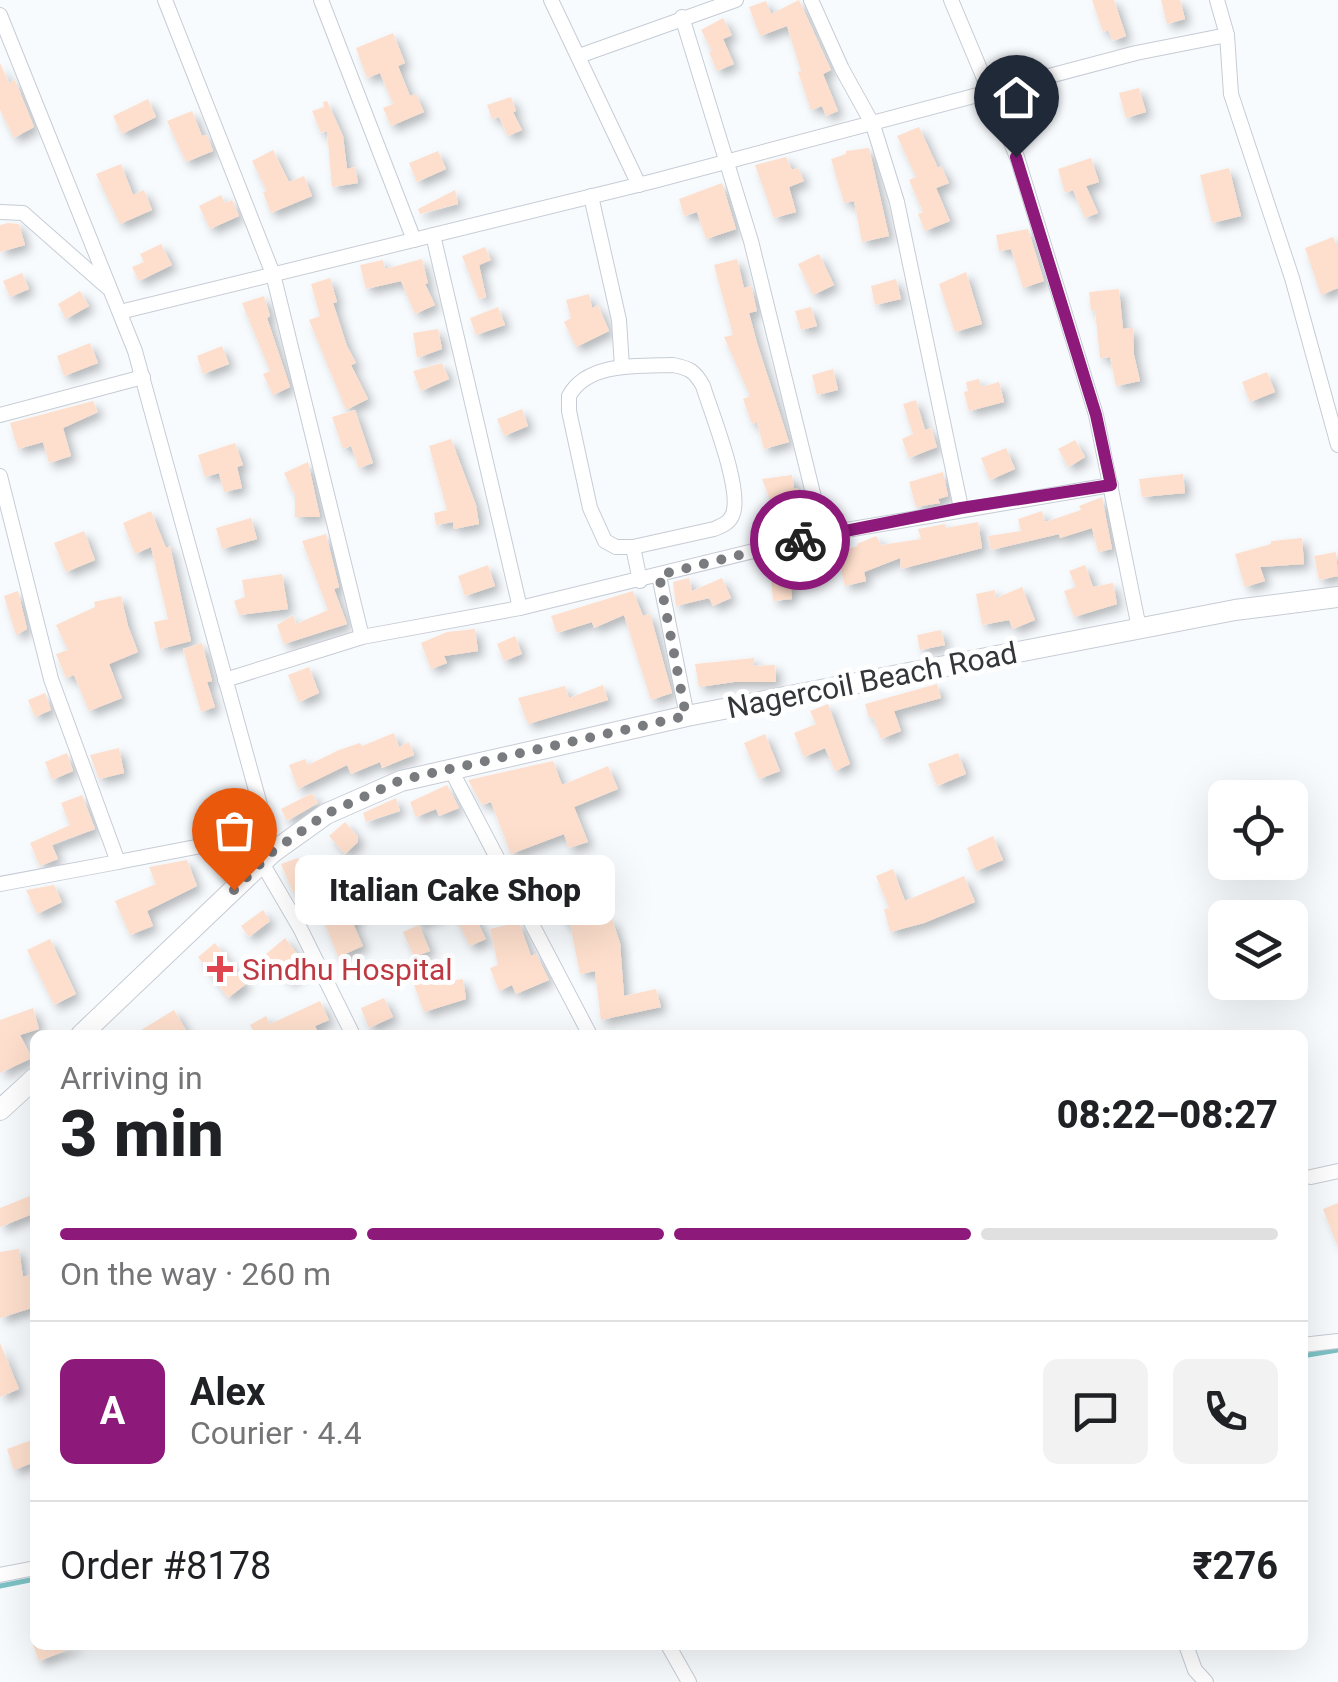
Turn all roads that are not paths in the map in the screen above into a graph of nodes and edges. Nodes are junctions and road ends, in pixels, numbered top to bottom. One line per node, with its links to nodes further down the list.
1 (165, 0): 20 (street)
2 (321, 0): 19 (street)
3 (551, 0): 11 (street)
4 (736, 0): 8 (street)
5 (812, 0): 13 (street)
6 (951, 0): 12 (street)
7 (1218, 0): 10 (street)
8 (689, 10): 11 (street); 14 (street)
9 (0, 15): 21 (street)
10 (1227, 35): 12 (street); 26 (street)
11 (579, 56): 15 (street)
12 (989, 93): 13 (street); 28 (street)
13 (873, 125): 14 (street); 29 (street)
14 (728, 162): 15 (street); 30 (street)
15 (639, 185): 16 (street)
16 (591, 196): 18 (street); 23 (street)
17 (0, 212): 21 (street)
18 (433, 236): 19 (street); 35 (street)
19 (414, 240): 20 (street)
20 (273, 274): 22 (street); 37 (street)
21 (111, 291): 22 (street)
22 (120, 312): 24 (street)
23 (622, 366): 31 (street); 31 (street)
24 (143, 378): 25 (street); 38 (street)
25 (0, 415)
26 (1338, 445)
27 (0, 476): 42 (street)
28 (1111, 485): 29 (street); 36 (street)
29 (961, 508): 30 (street)
30 (823, 534): 32 (street)
31 (633, 547): 33 (street)
32 (659, 575): 33 (street); 39 (street)
33 (640, 580): 35 (street)
34 (1338, 597): 36 (main road, Nagercoil Beach Road)
35 (520, 608): 37 (street)
36 (1139, 628): 39 (main road, Nagercoil Beach Road)
37 (362, 637): 38 (street)
38 (225, 680): 41 (street)
39 (686, 716): 40 (main road, Nagercoil Beach Road)
40 (450, 768): 41 (main road, Nagercoil Beach Road); 46 (street)
41 (267, 850): 42 (street); 44 (main road, Nagercoil Beach Road); 45 (street)
42 (118, 862): 43 (street)
43 (0, 884)
44 (86, 1030)
45 (351, 1030)
46 (587, 1030)
47 (30, 1083): 48 (main road)
48 (0, 1110)
49 (1338, 1170): 50 (street)
50 (1311, 1177)
51 (1338, 1341): 52 (street)
52 (1308, 1345)
53 (30, 1569): 54 (street)
54 (0, 1575)
55 (671, 1650): 57 (street)
56 (1188, 1650): 58 (street)
57 (689, 1682)
58 (1206, 1682)

